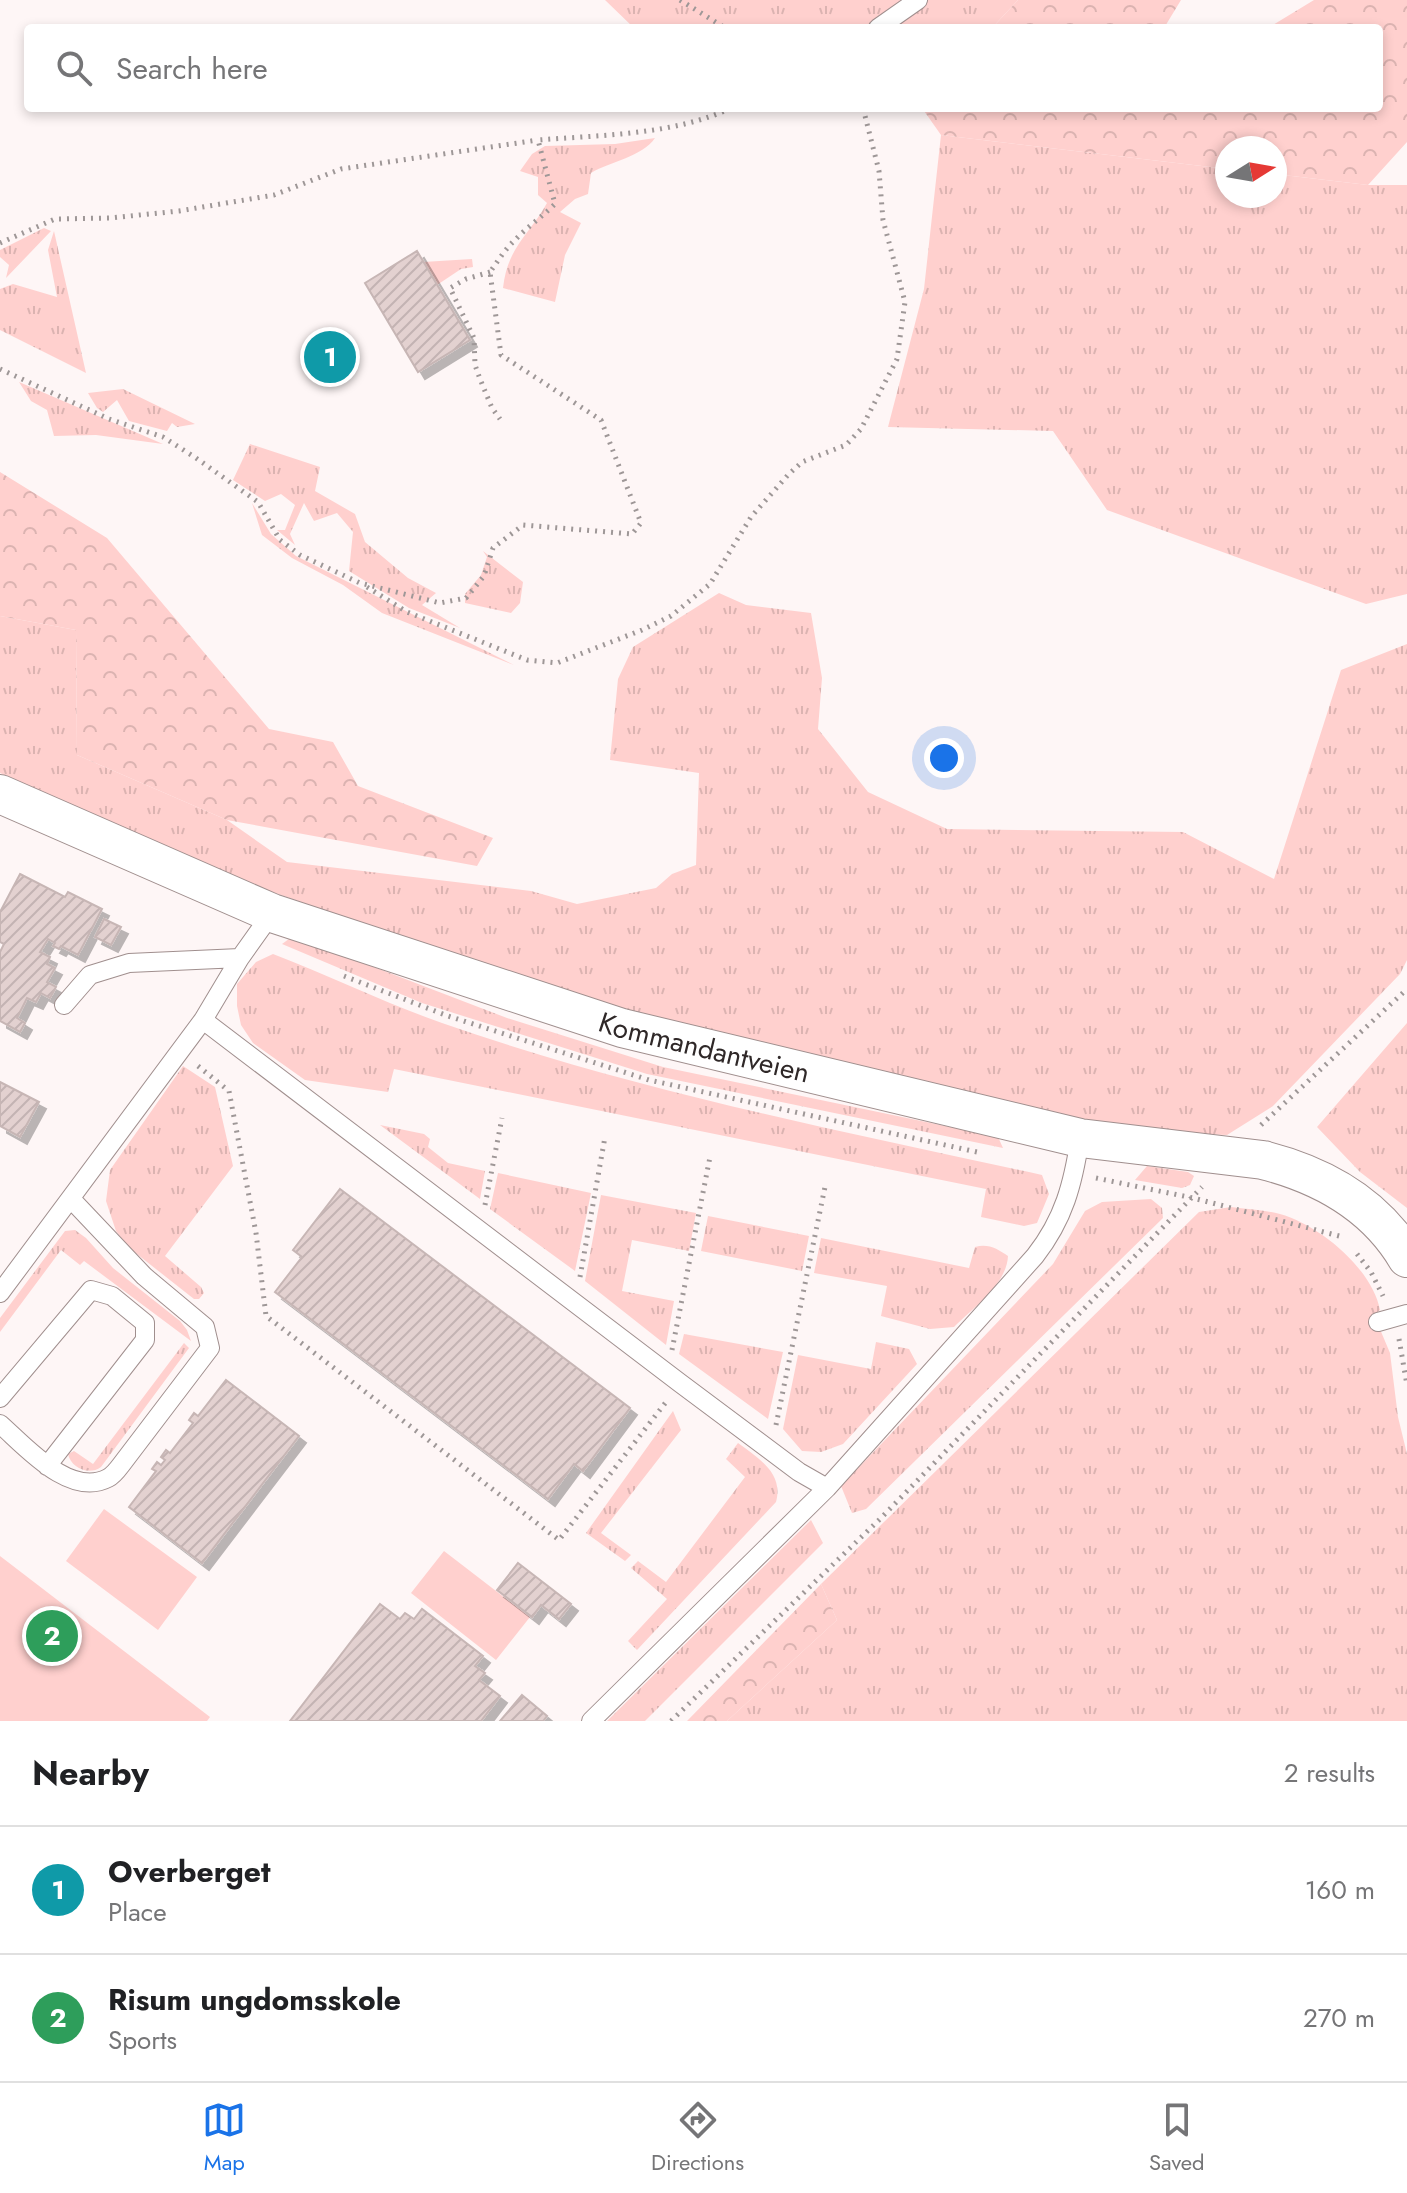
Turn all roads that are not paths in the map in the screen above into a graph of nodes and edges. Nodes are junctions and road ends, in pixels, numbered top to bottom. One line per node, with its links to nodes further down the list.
1 (918, 0): 2 (lane)
2 (884, 24)
3 (0, 794): 4 (street, Kommandantveien)
4 (272, 913): 5 (lane); 8 (street, Kommandantveien)
5 (240, 958): 6 (lane); 7 (lane)
6 (64, 1005)
7 (203, 1020): 9 (lane); 17 (lane)
8 (1080, 1138): 10 (street, Kommandantveien); 17 (lane)
9 (72, 1200): 11 (lane); 16 (lane)
10 (1407, 1258)
11 (0, 1293)
12 (1407, 1314): 13 (lane)
13 (1378, 1322)
14 (0, 1398): 16 (lane)
15 (0, 1424): 16 (lane)
16 (47, 1466)
17 (827, 1488): 18 (lane)
18 (591, 1721)

